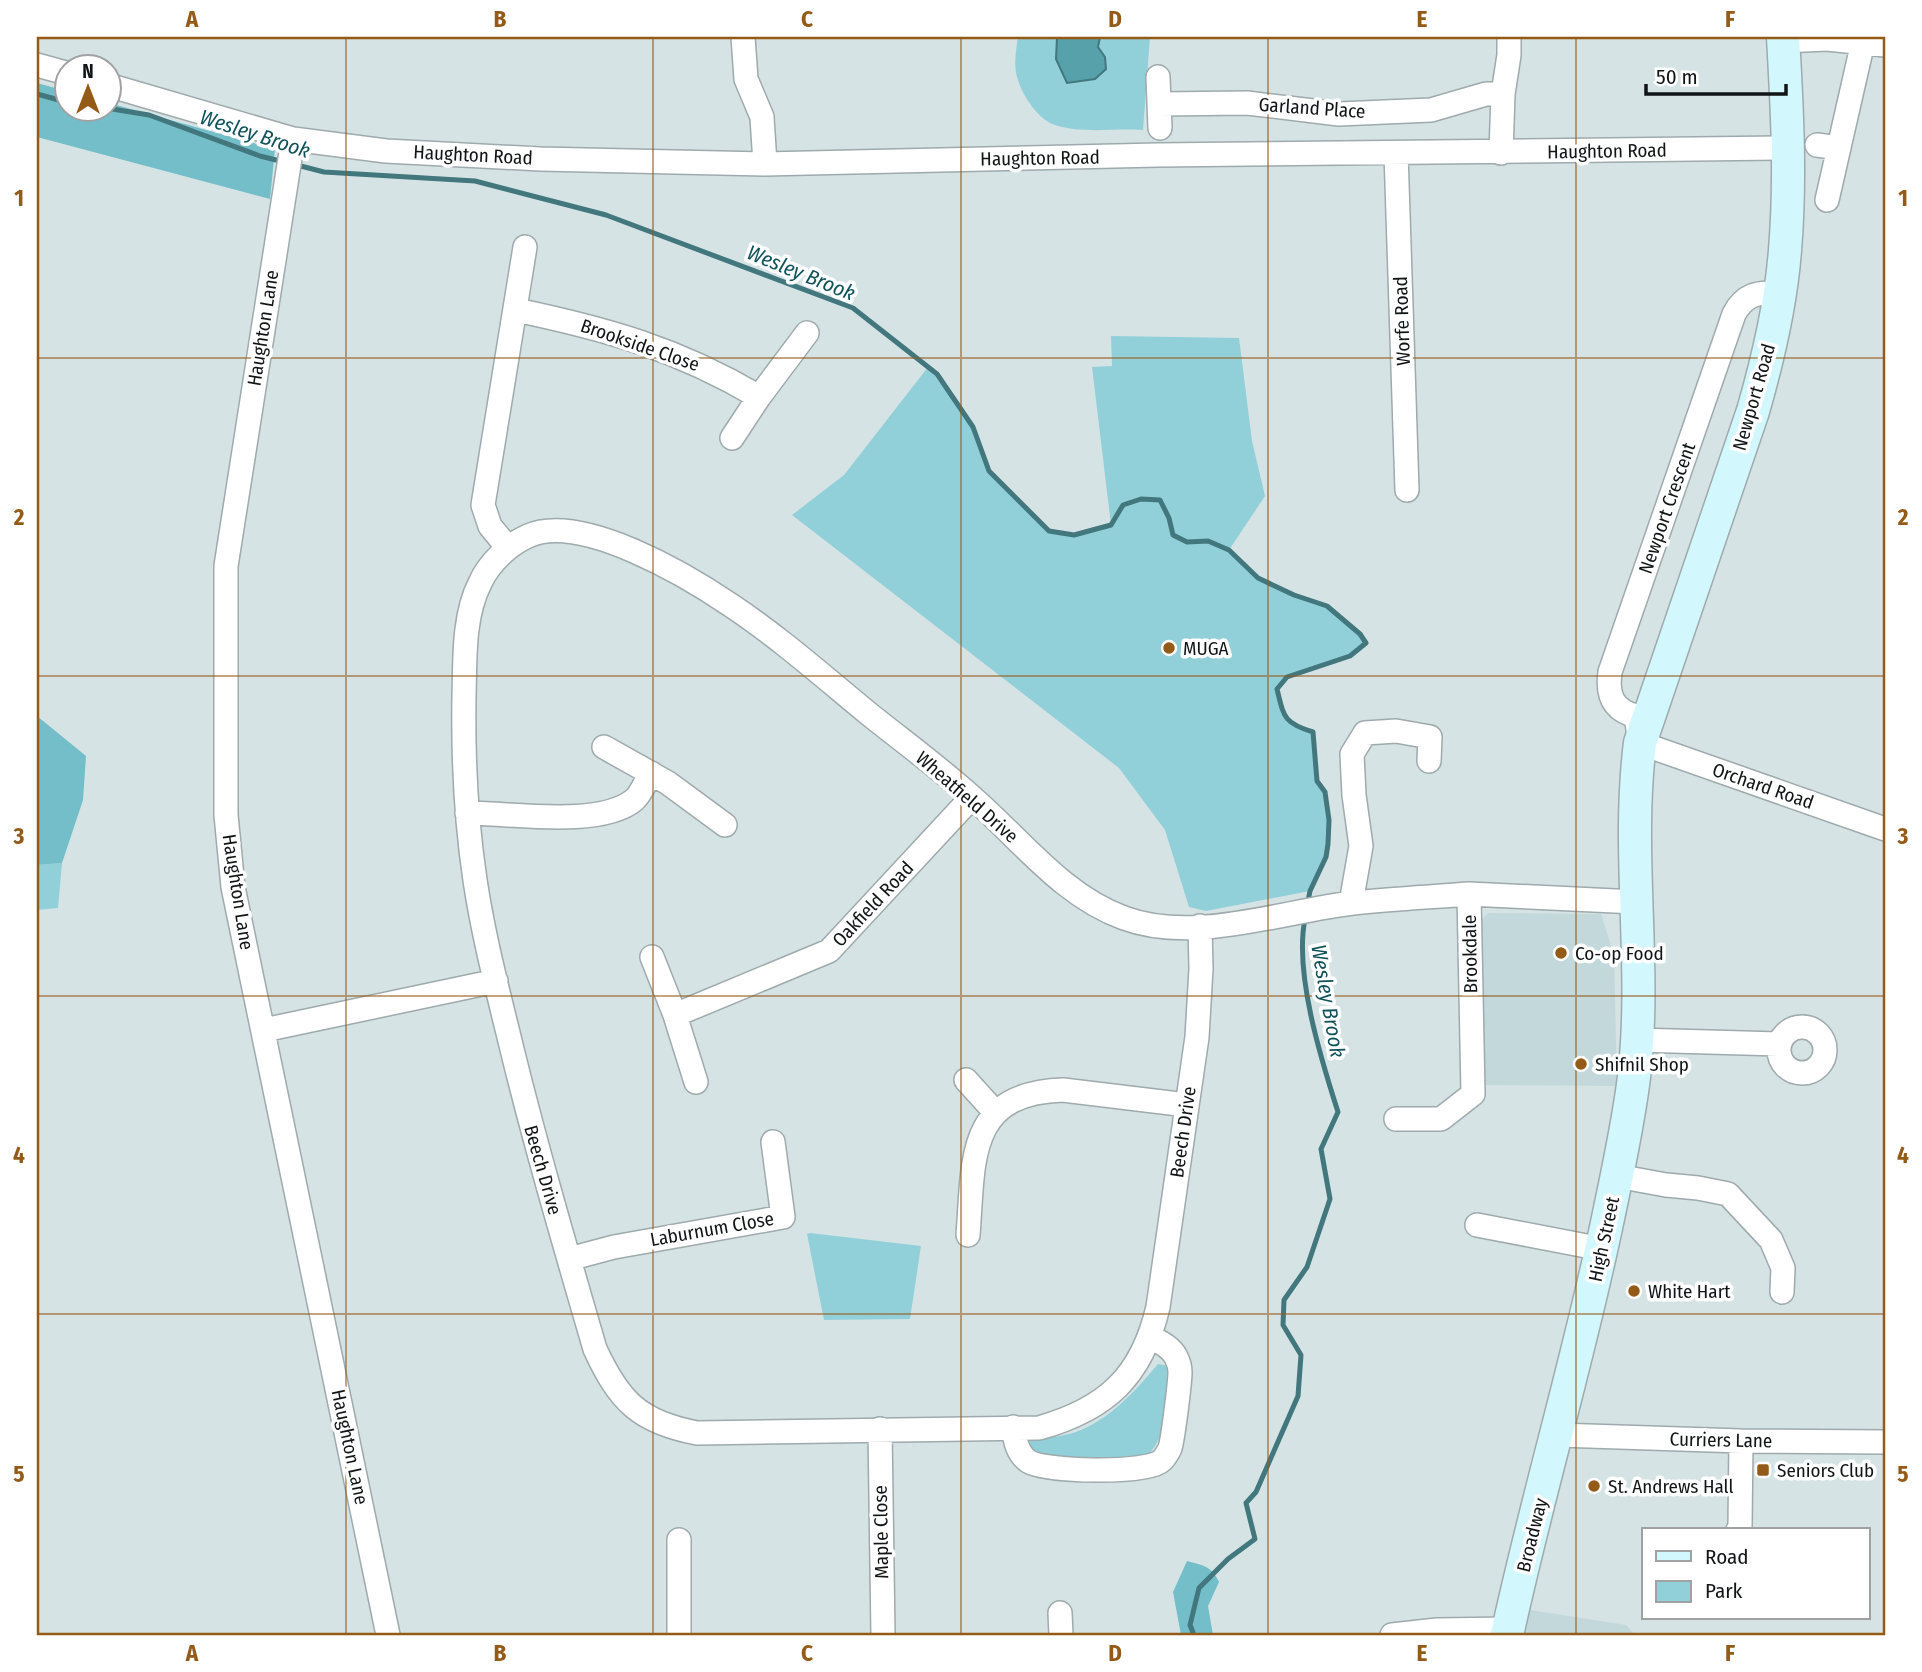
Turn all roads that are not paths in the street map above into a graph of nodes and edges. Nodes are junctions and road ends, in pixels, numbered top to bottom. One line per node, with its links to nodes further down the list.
1 (743, 37): 14 (street)
2 (1509, 37): 7 (street)
3 (1783, 39): 4 (street); 11 (main road, Newport Road)
4 (1874, 43): 11 (street, Newport Road)
5 (1158, 78): 8 (street)
6 (122, 89): 10 (street, Haughton Road)
7 (1503, 94): 8 (street, Garland Place); 13 (street)
8 (1160, 104): 9 (street)
9 (1160, 128)
10 (293, 139): 14 (street, Haughton Road); 39 (street, Haughton Lane)
11 (1815, 147): 13 (street, Haughton Road); 15 (street, Newport Road); 17 (main road, Newport Road)
12 (1396, 153): 13 (street, Haughton Road); 14 (street, Haughton Road); 22 (street, Worfe Road)
13 (1501, 153)
14 (765, 164)
15 (1827, 201)
16 (526, 247): 18 (street)
17 (1779, 294): 24 (main road, Newport Road); 24 (street, Newport Crescent)
18 (516, 310): 20 (street, Brookside Close); 23 (street)
19 (807, 333): 20 (street)
20 (759, 397): 21 (street)
21 (732, 438)
22 (1407, 490)
23 (508, 548): 28 (street, Wheatfield Drive); 29 (street, Beech Drive)
24 (1640, 743): 31 (street, Orchard Road); 33 (main road, High Street)
25 (604, 747): 27 (street)
26 (1429, 761): 34 (street)
27 (652, 773): 29 (street); 30 (street)
28 (972, 797): 35 (street, Wheatfield Drive); 38 (street, Oakfield Road)
29 (467, 813): 37 (street, Beech Drive)
30 (724, 825)
31 (1885, 829)
32 (1469, 894): 33 (street, Brookdale); 34 (street, Wheatfield Drive); 46 (street, Brookdale)
33 (1636, 902): 40 (main road, High Street)
34 (1351, 903): 35 (street, Wheatfield Drive)
35 (1200, 926): 44 (street, Beech Drive)
36 (652, 957): 38 (street)
37 (496, 981): 39 (street); 52 (street, Beech Drive)
38 (675, 1015): 43 (street)
39 (264, 1030): 63 (street, Haughton Lane)
40 (1637, 1040): 41 (street); 48 (main road, High Street)
41 (1779, 1044)
42 (966, 1080): 45 (street)
43 (696, 1082)
44 (1187, 1105): 45 (street); 54 (street, Beech Drive)
45 (995, 1112): 50 (street)
46 (1396, 1119)
47 (773, 1142): 52 (street, Laburnum Close)
48 (1617, 1176): 51 (main road, High Street); 53 (street)
49 (1477, 1225): 51 (street)
50 (968, 1235)
51 (1602, 1249): 57 (main road, High Street)
52 (569, 1259): 56 (street, Beech Drive)
53 (1782, 1292)
54 (1151, 1337): 55 (street, Beech Drive); 55 (street)
55 (1013, 1427): 56 (street, Beech Drive)
56 (880, 1429): 65 (street, Maple Close)
57 (1558, 1435): 58 (street, Curriers Lane); 62 (main road, Broadway)
58 (1741, 1441): 59 (street, Curriers Lane); 60 (street)
59 (1885, 1442)
60 (1739, 1528)
61 (679, 1541): 64 (street)
62 (1508, 1632): 66 (street)
63 (388, 1635)
64 (679, 1635)
65 (883, 1635)
66 (1392, 1635)

